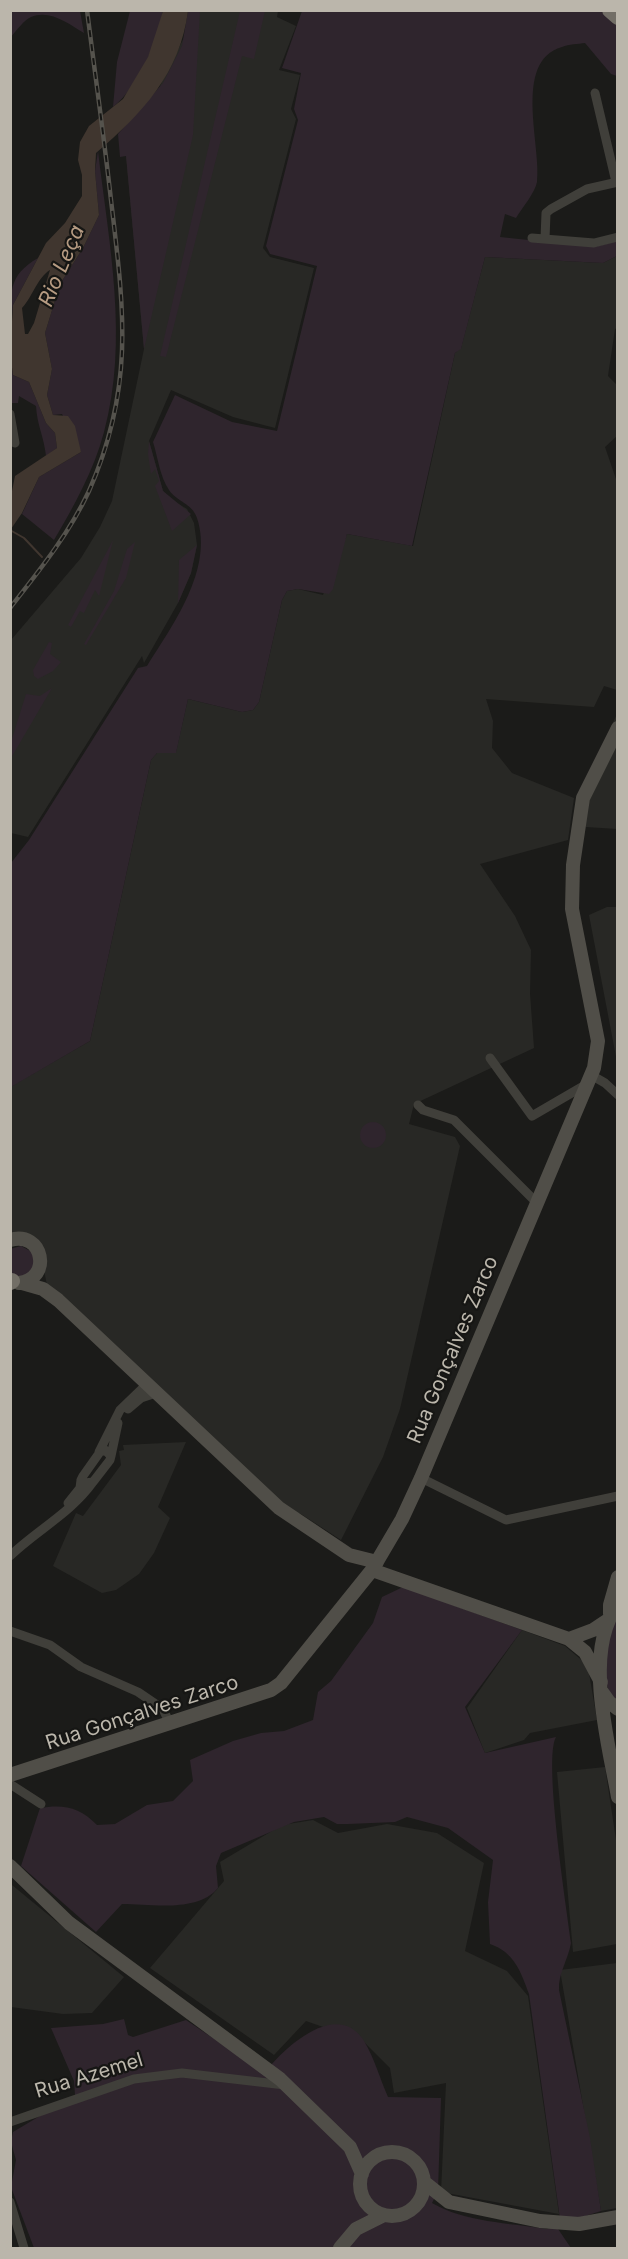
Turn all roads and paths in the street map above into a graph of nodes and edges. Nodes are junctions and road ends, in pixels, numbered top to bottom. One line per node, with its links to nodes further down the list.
1 (610, 10): 2 (highway)
2 (618, 17)
3 (595, 93): 4 (street)
4 (617, 182): 7 (street)
5 (618, 237): 7 (street)
6 (532, 238): 7 (street)
7 (545, 239)
8 (10, 414): 9 (street)
9 (15, 443)
10 (618, 728): 12 (main road, Rua Gonçalves Zarco)
11 (490, 1058): 12 (street)
12 (589, 1079): 13 (street); 15 (main road, Rua Gonçalves Zarco)
13 (618, 1095)
14 (418, 1105): 15 (street)
15 (536, 1202): 25 (main road, Rua Gonçalves Zarco)
16 (10, 1240): 17 (main road)
17 (41, 1266): 18 (main road); 19 (main road)
18 (14, 1282): 19 (main road)
19 (58, 1300): 20 (main road)
20 (131, 1369): 21 (main road); 22 (street)
21 (151, 1388): 22 (street); 23 (street); 31 (main road)
22 (135, 1393): 24 (street)
23 (111, 1455): 24 (street); 27 (street)
24 (96, 1457): 26 (street)
25 (421, 1478): 28 (street); 31 (main road, Rua Gonçalves Zarco)
26 (81, 1480): 27 (street); 29 (street)
27 (93, 1482): 29 (street)
28 (618, 1496)
29 (57, 1516): 30 (street)
30 (10, 1556)
31 (372, 1570): 35 (main road); 38 (main road, Rua Gonçalves Zarco)
32 (618, 1577): 33 (main road)
33 (612, 1613): 35 (main road); 36 (main road)
34 (10, 1631): 38 (street)
35 (569, 1639): 36 (main road)
36 (601, 1686): 37 (main road); 41 (main road)
37 (618, 1709)
38 (170, 1724): 39 (main road, Rua Gonçalves Zarco)
39 (10, 1775)
40 (10, 1784): 42 (street)
41 (618, 1797)
42 (41, 1803)
43 (10, 1866): 44 (main road)
44 (286, 2085): 45 (street, Rua Azemel); 46 (main road)
45 (10, 2122)
46 (350, 2147): 47 (main road); 48 (main road)
47 (382, 2154): 48 (main road); 49 (main road)
48 (362, 2174): 50 (main road)
49 (424, 2182): 52 (main road); 53 (main road)
50 (364, 2200): 54 (main road); 56 (main road)
51 (10, 2202): 57 (street)
52 (449, 2202): 53 (main road); 55 (main road)
53 (415, 2206): 54 (main road)
54 (384, 2215): 56 (main road)
55 (618, 2217)
56 (356, 2229): 58 (main road)
57 (24, 2248)
58 (340, 2248)

